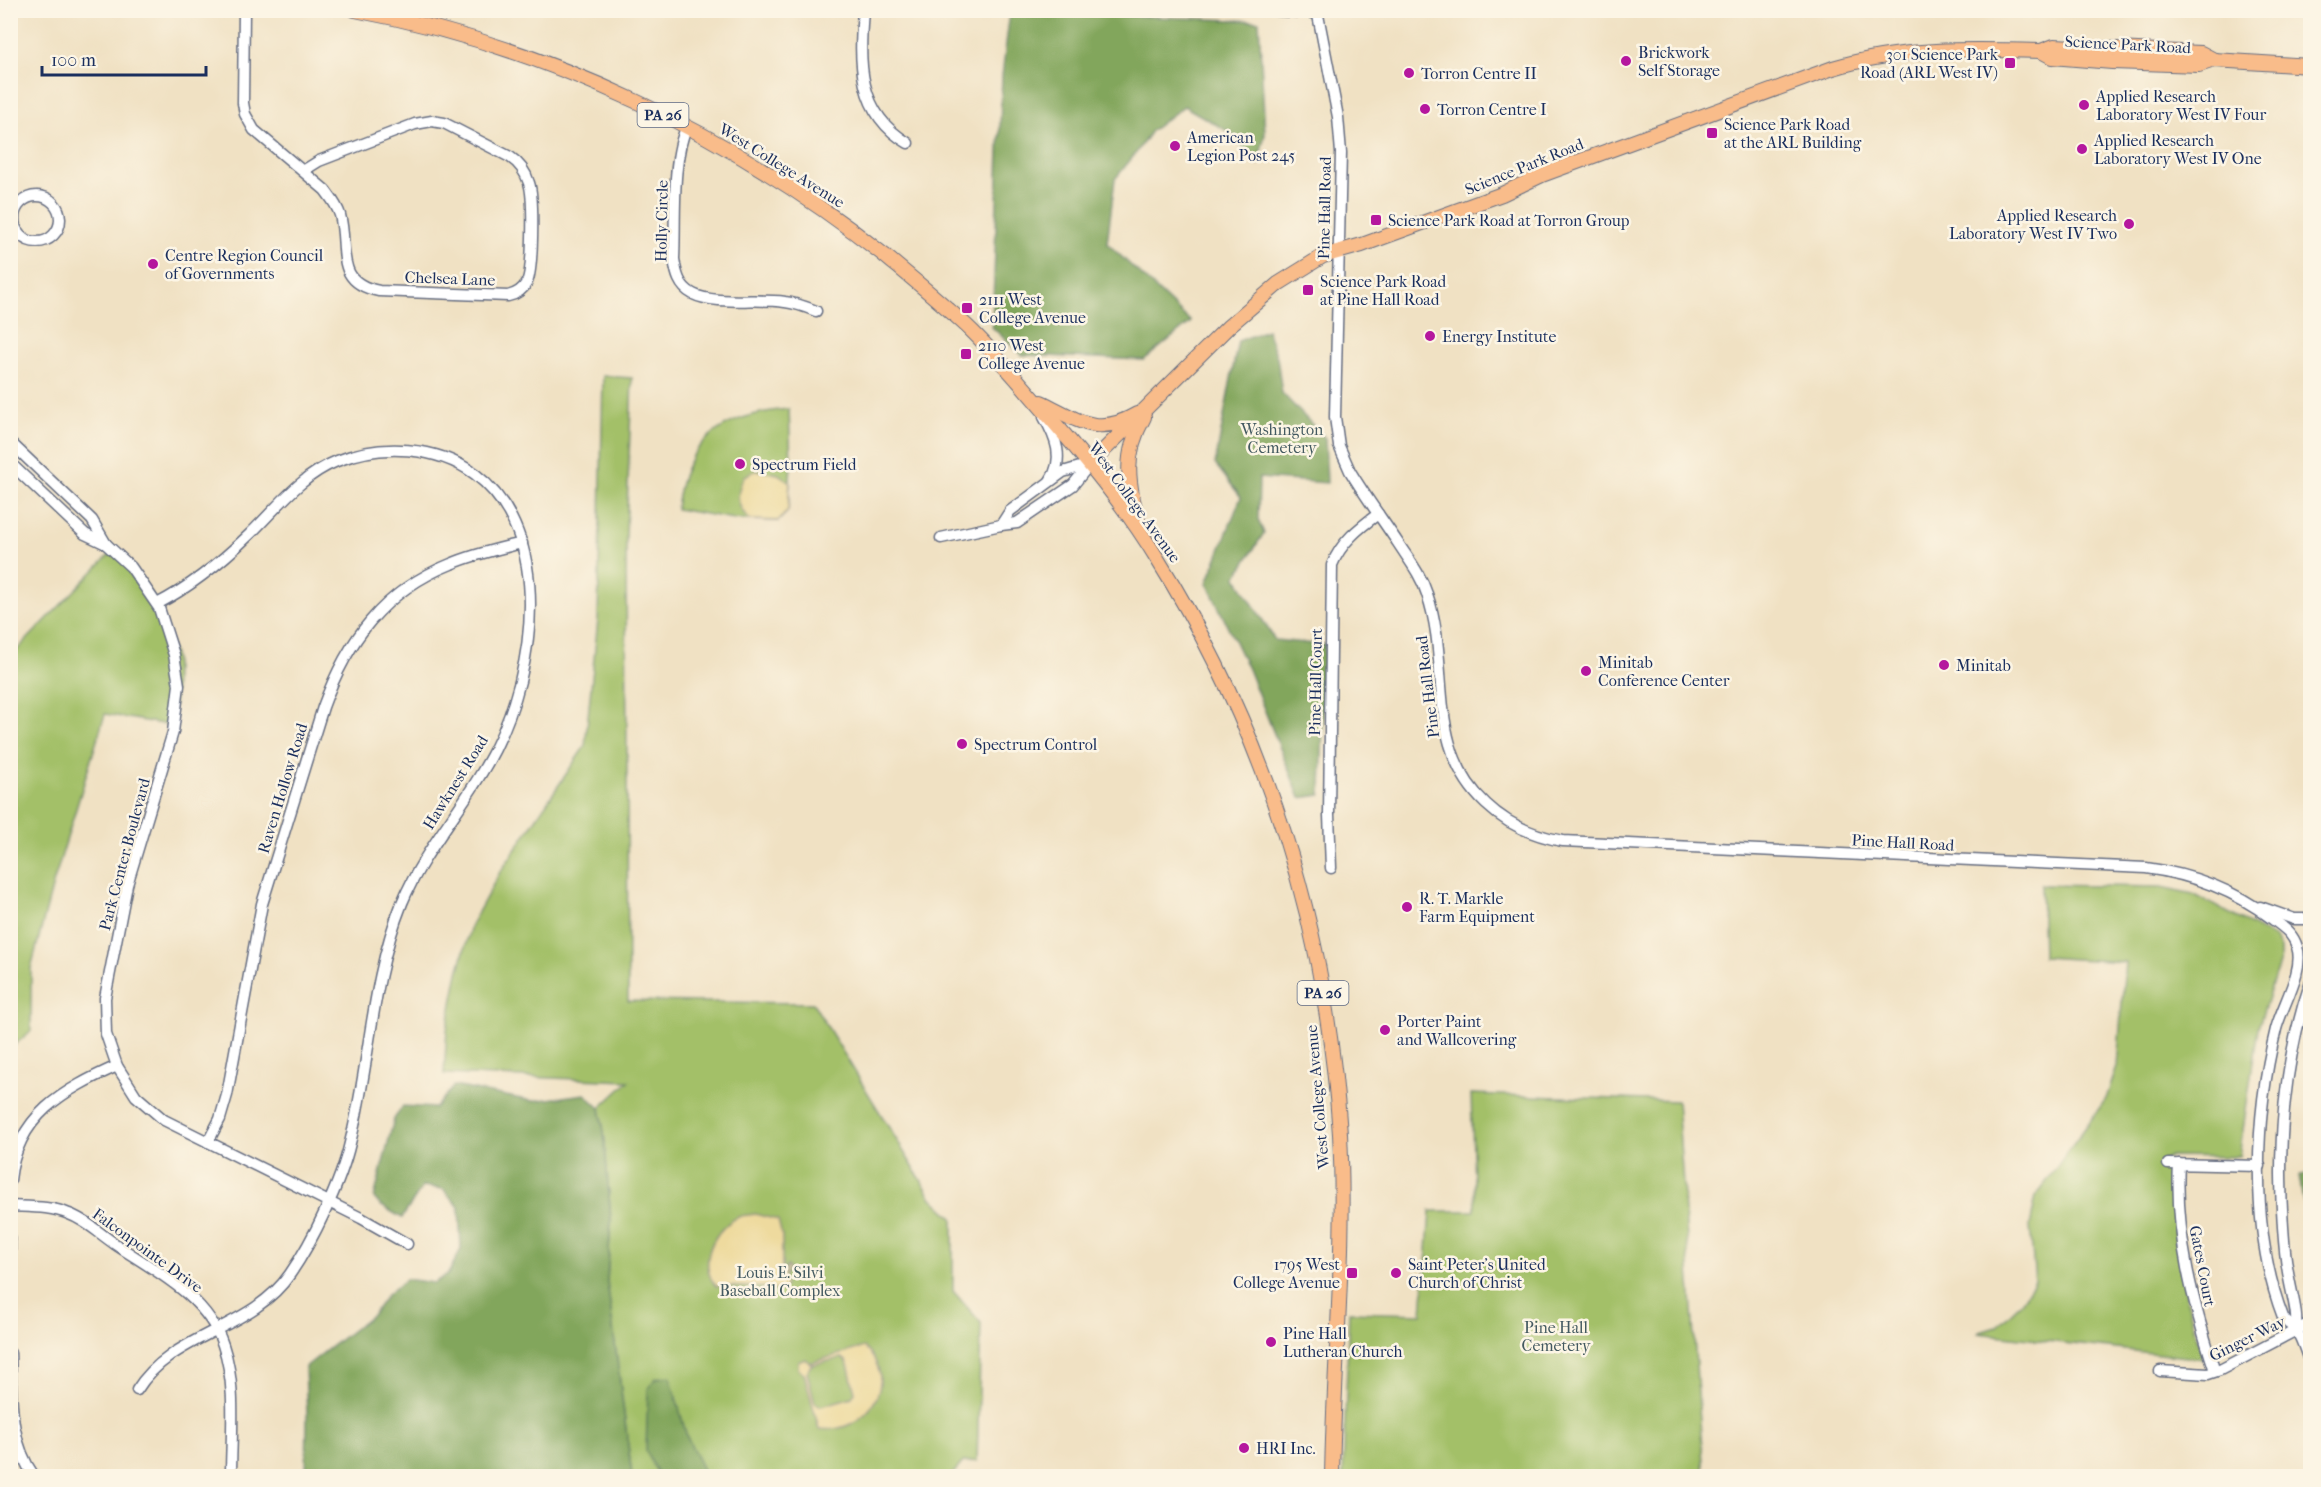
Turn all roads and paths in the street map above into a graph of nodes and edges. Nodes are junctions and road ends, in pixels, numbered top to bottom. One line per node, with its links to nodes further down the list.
1 (244, 10): 9 (street, Chelsea Lane)
2 (355, 10): 7 (main road, West College Avenue / PA 26)
3 (863, 10): 8 (street)
4 (1265, 10): 5 (street)
5 (1317, 12): 11 (street, Pine Hall Road)
6 (2310, 66): 11 (main road, Science Park Road)
7 (687, 126): 12 (street, Holly Circle); 13 (main road, West College Avenue / PA 26)
8 (908, 142)
9 (303, 171): 9 (street, Chelsea Lane)
10 (12, 218): 10 (street)
11 (1340, 250): 14 (main road, Science Park Road); 19 (street, Pine Hall Road)
12 (816, 311)
13 (1034, 399): 14 (main road); 17 (main road, West College Avenue / PA 26); 18 (street)
14 (1153, 402): 17 (main road, Science Park Road); 21 (main road)
15 (10, 442): 24 (street, Park Center Boulevard)
16 (10, 463): 24 (street, Park Center Boulevard)
17 (1090, 464): 18 (street); 20 (street); 21 (main road, West College Avenue / PA 26)
18 (1048, 484): 20 (street)
19 (1378, 514): 26 (street, Pine Hall Court); 27 (street, Pine Hall Road)
20 (1001, 525): 22 (street)
21 (1142, 535): 51 (main road, West College Avenue / PA 26)
22 (941, 538)
23 (522, 543): 25 (street, Hawknest Road); 33 (street, Raven Hollow Road); 36 (street, Hawknest Road)
24 (105, 544): 25 (street, Park Center Boulevard)
25 (157, 604): 32 (street, Park Center Boulevard)
26 (1331, 868)
27 (2257, 906): 28 (street, Pine Hall Road); 29 (street, Pine Hall Road)
28 (2310, 919): 29 (street)
29 (2298, 950): 30 (street, Pine Hall Road); 34 (street)
30 (2310, 964)
31 (2310, 984): 43 (street)
32 (117, 1066): 33 (street, Park Center Boulevard); 35 (street)
33 (208, 1142): 36 (street, Park Center Boulevard)
34 (2260, 1166): 43 (street); 47 (street, Gates Court)
35 (10, 1180)
36 (328, 1203): 39 (street, Park Center Boulevard); 42 (street, Hawknest Road)
37 (10, 1206): 42 (street, Falconpointe Drive)
38 (10, 1238): 40 (street)
39 (407, 1244)
40 (10, 1281)
41 (2310, 1323): 43 (street, Ginger Way)
42 (217, 1330): 48 (street, Hawknest Road); 50 (street, Falconpointe Drive)
43 (2296, 1330): 45 (street); 47 (street, Ginger Way)
44 (10, 1353): 49 (street)
45 (2310, 1363)
46 (2160, 1371): 47 (street, Ginger Way)
47 (2215, 1371)
48 (137, 1390)
49 (33, 1476)
50 (231, 1476)
51 (1332, 1476)

